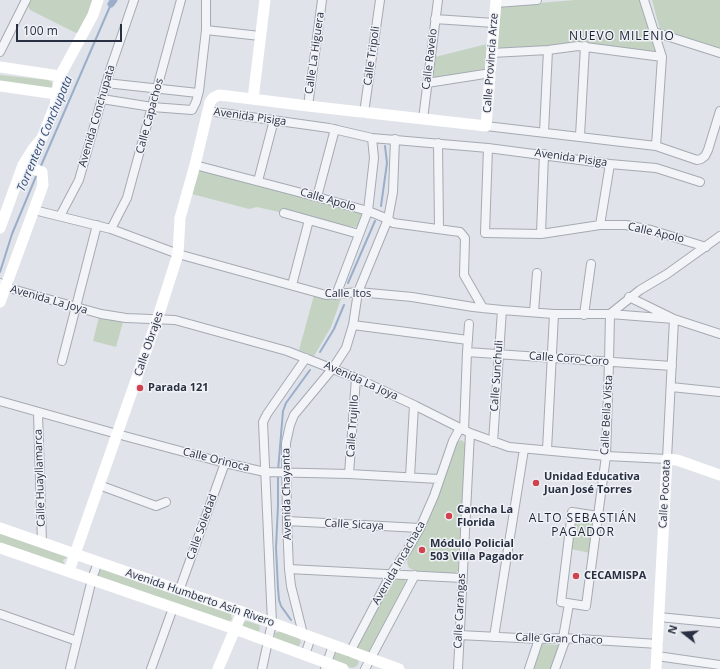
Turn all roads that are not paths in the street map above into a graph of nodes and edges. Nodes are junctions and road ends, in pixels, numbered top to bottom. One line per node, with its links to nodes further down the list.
1 (26, 0): 20 (street)
2 (98, 0): 26 (street)
3 (134, 0): 27 (street, Avenida Conchupata)
4 (181, 0): 30 (street, Calle Capachos)
5 (206, 0): 15 (street)
6 (265, 0): 17 (street)
7 (322, 0): 35 (street, Calle La Higuera)
8 (380, 0): 39 (street, Calle Tripoli)
9 (438, 0): 13 (street, Calle Ravelo)
10 (537, 0): 12 (street)
11 (644, 0): 16 (street)
12 (496, 2): 14 (street, Calle Provincia Arze)
13 (435, 18): 14 (street); 28 (street, Calle Ravelo)
14 (494, 24): 22 (street, Calle Provincia Arze)
15 (206, 30): 17 (street); 31 (street)
16 (654, 32): 21 (street); 23 (street)
17 (260, 36): 34 (street)
18 (585, 46): 19 (street); 23 (street); 45 (street)
19 (548, 50): 22 (street); 44 (street)
20 (0, 52)
21 (720, 52)
22 (492, 53): 25 (street, Calle Provincia Arze)
23 (662, 57): 49 (street)
24 (0, 67): 26 (street)
25 (491, 73): 28 (street); 42 (street, Calle Provincia Arze)
26 (60, 76): 32 (street)
27 (106, 83): 30 (street); 33 (street, Avenida Conchupata)
28 (427, 83): 40 (street, Calle Ravelo)
29 (0, 86): 32 (street)
30 (157, 88): 31 (street); 36 (street, Calle Capachos)
31 (198, 93): 36 (street)
32 (56, 94): 54 (street)
33 (102, 99): 36 (street); 61 (street, Avenida Conchupata)
34 (253, 100): 35 (street, Avenida Pisiga); 37 (street, Avenida Pisiga)
35 (308, 106): 39 (street, Avenida Pisiga)
36 (152, 107): 68 (street, Calle Capachos)
37 (208, 110): 41 (street, Avenida Pisiga); 53 (street, Calle Obrajes)
38 (720, 111): 49 (street, Avenida Pisiga)
39 (364, 112): 40 (street, Avenida Pisiga)
40 (423, 119): 42 (street, Avenida Pisiga)
41 (274, 120): 43 (street, Avenida Pisiga); 55 (street)
42 (486, 126): 44 (street, Avenida Pisiga)
43 (335, 129): 46 (street, Avenida Pisiga); 57 (street)
44 (544, 132): 45 (street, Avenida Pisiga)
45 (580, 136): 49 (street, Avenida Pisiga)
46 (372, 138): 47 (street, Avenida Pisiga); 59 (street)
47 (395, 139): 48 (street, Avenida Pisiga); 62 (street, Avenida Chayanta)
48 (438, 143): 50 (street, Avenida Pisiga); 67 (street)
49 (656, 146)
50 (488, 148): 51 (street, Avenida Pisiga); 70 (street, Calle Apolo)
51 (544, 154): 52 (street, Avenida Pisiga); 70 (street)
52 (610, 164): 56 (street, Avenida Pisiga); 65 (street)
53 (195, 165): 55 (street, Calle Apolo); 73 (street, Calle Obrajes)
54 (27, 166): 58 (street); 66 (street)
55 (258, 181): 57 (street, Calle Apolo)
56 (700, 182)
57 (317, 196): 59 (street, Calle Apolo)
58 (34, 210): 61 (street, Calle Itos); 76 (street)
59 (368, 211): 62 (street, Calle Apolo); 69 (street)
60 (284, 213): 63 (street)
61 (60, 216): 64 (street, Calle Itos)
62 (388, 219): 67 (street, Calle Apolo); 78 (street, Avenida Chayanta)
63 (309, 220): 69 (street); 77 (street)
64 (97, 225): 68 (street, Calle Itos); 82 (street)
65 (600, 225): 70 (street, Calle Apolo); 72 (street, Calle Apolo)
66 (0, 228)
67 (439, 228): 83 (street, Calle Apolo)
68 (111, 229): 73 (street, Calle Itos)
69 (359, 234): 79 (street)
70 (541, 234)
71 (720, 236): 72 (street)
72 (706, 246): 80 (street)
73 (178, 254): 77 (street, Calle Itos); 90 (street, Calle Obrajes)
74 (591, 264): 88 (street)
75 (536, 273): 85 (street)
76 (3, 285): 81 (street); 82 (street, Avenida La Joya)
77 (292, 285): 79 (street, Calle Itos)
78 (358, 292): 79 (street, Calle Itos); 83 (street, Calle Itos); 92 (street, Avenida Chayanta)
79 (336, 295)
80 (630, 298): 87 (street); 89 (street, Calle Itos)
81 (0, 302)
82 (76, 308): 90 (street, Avenida La Joya); 99 (street)
83 (483, 308): 84 (street, Calle Itos)
84 (502, 310): 85 (street, Calle Itos); 96 (street, Calle Sunchuli)
85 (534, 312): 86 (street, Calle Itos)
86 (554, 314): 88 (street, Calle Itos); 98 (street)
87 (610, 314): 88 (street, Calle Itos); 89 (street, Calle Itos); 100 (street, Calle Bella Vista)
88 (584, 315)
89 (674, 319): 93 (street, Calle Itos); 101 (street, Calle Pocoata)
90 (157, 320): 97 (street, Avenida La Joya); 110 (street, Calle Obrajes)
91 (469, 324): 94 (street, Avenida Incachaca)
92 (352, 325): 94 (street); 102 (street, Avenida Chayanta)
93 (720, 334)
94 (468, 340): 95 (street, Avenida Incachaca)
95 (467, 352): 96 (street, Calle Coro-Coro); 109 (street, Avenida Incachaca)
96 (498, 354): 98 (street, Calle Coro-Coro); 111 (street, Calle Sunchuli)
97 (306, 358): 102 (street, Avenida La Joya); 117 (street, Avenida Chayanta)
98 (551, 358): 100 (street, Calle Coro-Coro); 113 (street)
99 (62, 361)
100 (609, 362): 101 (street, Calle Coro-Coro); 114 (street, Calle Bella Vista)
101 (672, 366): 104 (street, Calle Pocoata)
102 (333, 368): 103 (street, Avenida La Joya); 118 (street, Avenida Chayanta)
103 (356, 378): 107 (street, Avenida La Joya); 119 (street, Calle Trujillo)
104 (671, 387): 105 (street); 115 (street, Calle Pocoata)
105 (720, 392)
106 (0, 402): 108 (street, Calle Orinoca)
107 (414, 405): 109 (street, Avenida La Joya); 121 (street)
108 (38, 413): 110 (street, Calle Orinoca); 129 (street, Calle Huayllamarca)
109 (465, 430): 111 (street, Avenida La Joya); 122 (street, Avenida Incachaca); 137 (street, Calle Carangas)
110 (117, 434): 116 (street, Calle Orinoca); 123 (street, Calle Obrajes)
111 (493, 442): 112 (street, Avenida La Joya)
112 (524, 449): 113 (street, Avenida La Joya); 150 (street)
113 (547, 450): 114 (street, Avenida La Joya)
114 (606, 456): 115 (street, Avenida La Joya); 125 (street, Calle Bella Vista)
115 (667, 459): 120 (street, Avenida La Joya); 144 (street, Calle Pocoata)
116 (226, 463): 117 (street, Calle Orinoca); 139 (street, Calle Soledad)
117 (265, 472): 118 (street, Calle Orinoca); 145 (street, Avenida Chayanta)
118 (286, 472): 119 (street, Calle Orinoca); 126 (street, Avenida Chayanta)
119 (349, 474): 121 (street, Calle Orinoca)
120 (720, 475)
121 (410, 477): 122 (street, Calle Orinoca)
122 (439, 479): 128 (street, Avenida Incachaca)
123 (99, 485): 124 (street); 131 (street, Calle Obrajes)
124 (166, 502)
125 (598, 516): 140 (street, Calle Bella Vista); 140 (street)
126 (287, 521): 128 (street, Calle Sicaya); 133 (street, Avenida Chayanta)
127 (0, 528): 129 (street, Avenida Humberto Asín Rivero)
128 (420, 528): 135 (street, Avenida Incachaca)
129 (42, 543): 131 (street, Avenida Humberto Asín Rivero)
130 (0, 548): 134 (street, Avenida Humberto Asín Rivero)
131 (74, 554): 132 (street, Avenida Humberto Asín Rivero); 134 (street, Calle Obrajes)
132 (98, 562): 138 (street); 139 (street, Avenida Humberto Asín Rivero)
133 (289, 570): 135 (street); 149 (street, Avenida Chayanta)
134 (68, 571): 138 (street, Avenida Humberto Asín Rivero)
135 (391, 574): 136 (street); 157 (street, Avenida Incachaca)
136 (415, 575): 137 (street); 160 (street, Avenida Incachaca)
137 (462, 578): 148 (street, Calle Carangas)
138 (92, 579): 141 (street, Avenida Humberto Asín Rivero); 153 (street)
139 (179, 591): 142 (street, Avenida Humberto Asín Rivero)
140 (569, 604): 151 (street)
141 (173, 608): 147 (street, Avenida Humberto Asín Rivero); 165 (street)
142 (242, 612): 145 (street, Avenida Humberto Asín Rivero); 147 (street)
143 (0, 614): 153 (street)
144 (659, 618): 146 (street); 155 (street, Calle Pocoata)
145 (272, 622): 149 (street, Avenida Humberto Asín Rivero); 154 (street, Avenida Chayanta)
146 (720, 623)
147 (236, 629): 154 (street, Avenida Humberto Asín Rivero); 166 (street)
148 (459, 635): 150 (street, Calle Gran Chaco); 170 (street, Calle Carangas)
149 (307, 636): 156 (street, Avenida Humberto Asín Rivero); 158 (street)
150 (494, 637): 152 (street, Calle Gran Chaco)
151 (564, 638): 152 (street, Calle Gran Chaco); 155 (street, Calle Gran Chaco); 172 (street)
152 (539, 639): 171 (street)
153 (77, 641): 164 (street)
154 (268, 642): 158 (street, Avenida Humberto Asín Rivero); 167 (street, Avenida Chayanta)
155 (658, 644): 159 (street, Calle Pocoata)
156 (333, 645): 157 (street, Avenida Humberto Asín Rivero); 163 (street)
157 (350, 652): 160 (street, Avenida Humberto Asín Rivero)
158 (305, 655): 163 (street, Avenida Humberto Asín Rivero)
159 (657, 656): 161 (street); 173 (street, Calle Pocoata)
160 (368, 664): 169 (street, Avenida Humberto Asín Rivero)
161 (692, 665): 162 (street)
162 (720, 665)
163 (326, 666): 168 (street, Avenida Humberto Asín Rivero)
164 (70, 669)
165 (151, 669)
166 (218, 669)
167 (262, 669)
168 (344, 669)
169 (399, 669)
170 (458, 669)
171 (529, 669)
172 (555, 669)
173 (656, 669)

